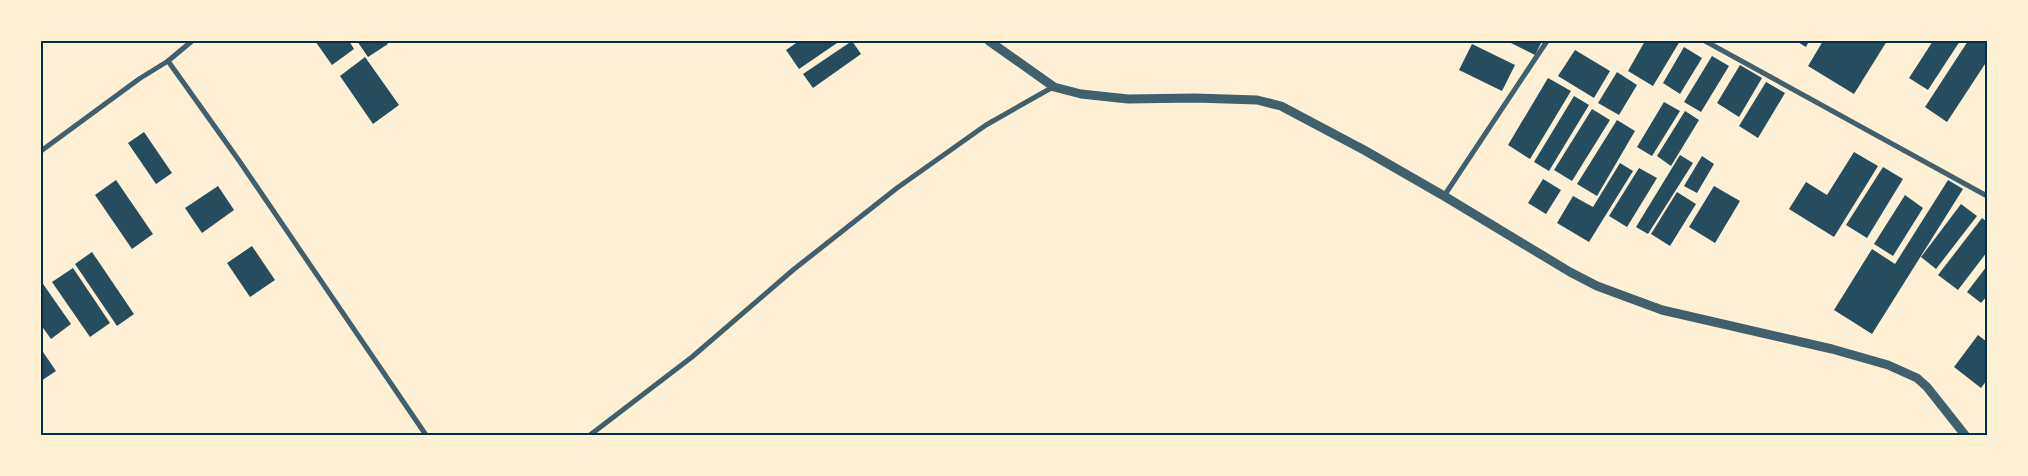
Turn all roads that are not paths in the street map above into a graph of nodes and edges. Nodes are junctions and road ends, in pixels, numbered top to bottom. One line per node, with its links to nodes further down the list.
1 (192, 41): 5 (street)
2 (989, 41): 6 (street)
3 (1547, 41): 8 (street)
4 (1705, 41): 9 (street)
5 (168, 62): 7 (street); 10 (street)
6 (1054, 87): 8 (street); 11 (street)
7 (41, 151)
8 (1444, 196): 12 (street)
9 (1987, 196)
10 (426, 435)
11 (590, 435)
12 (1965, 435)

